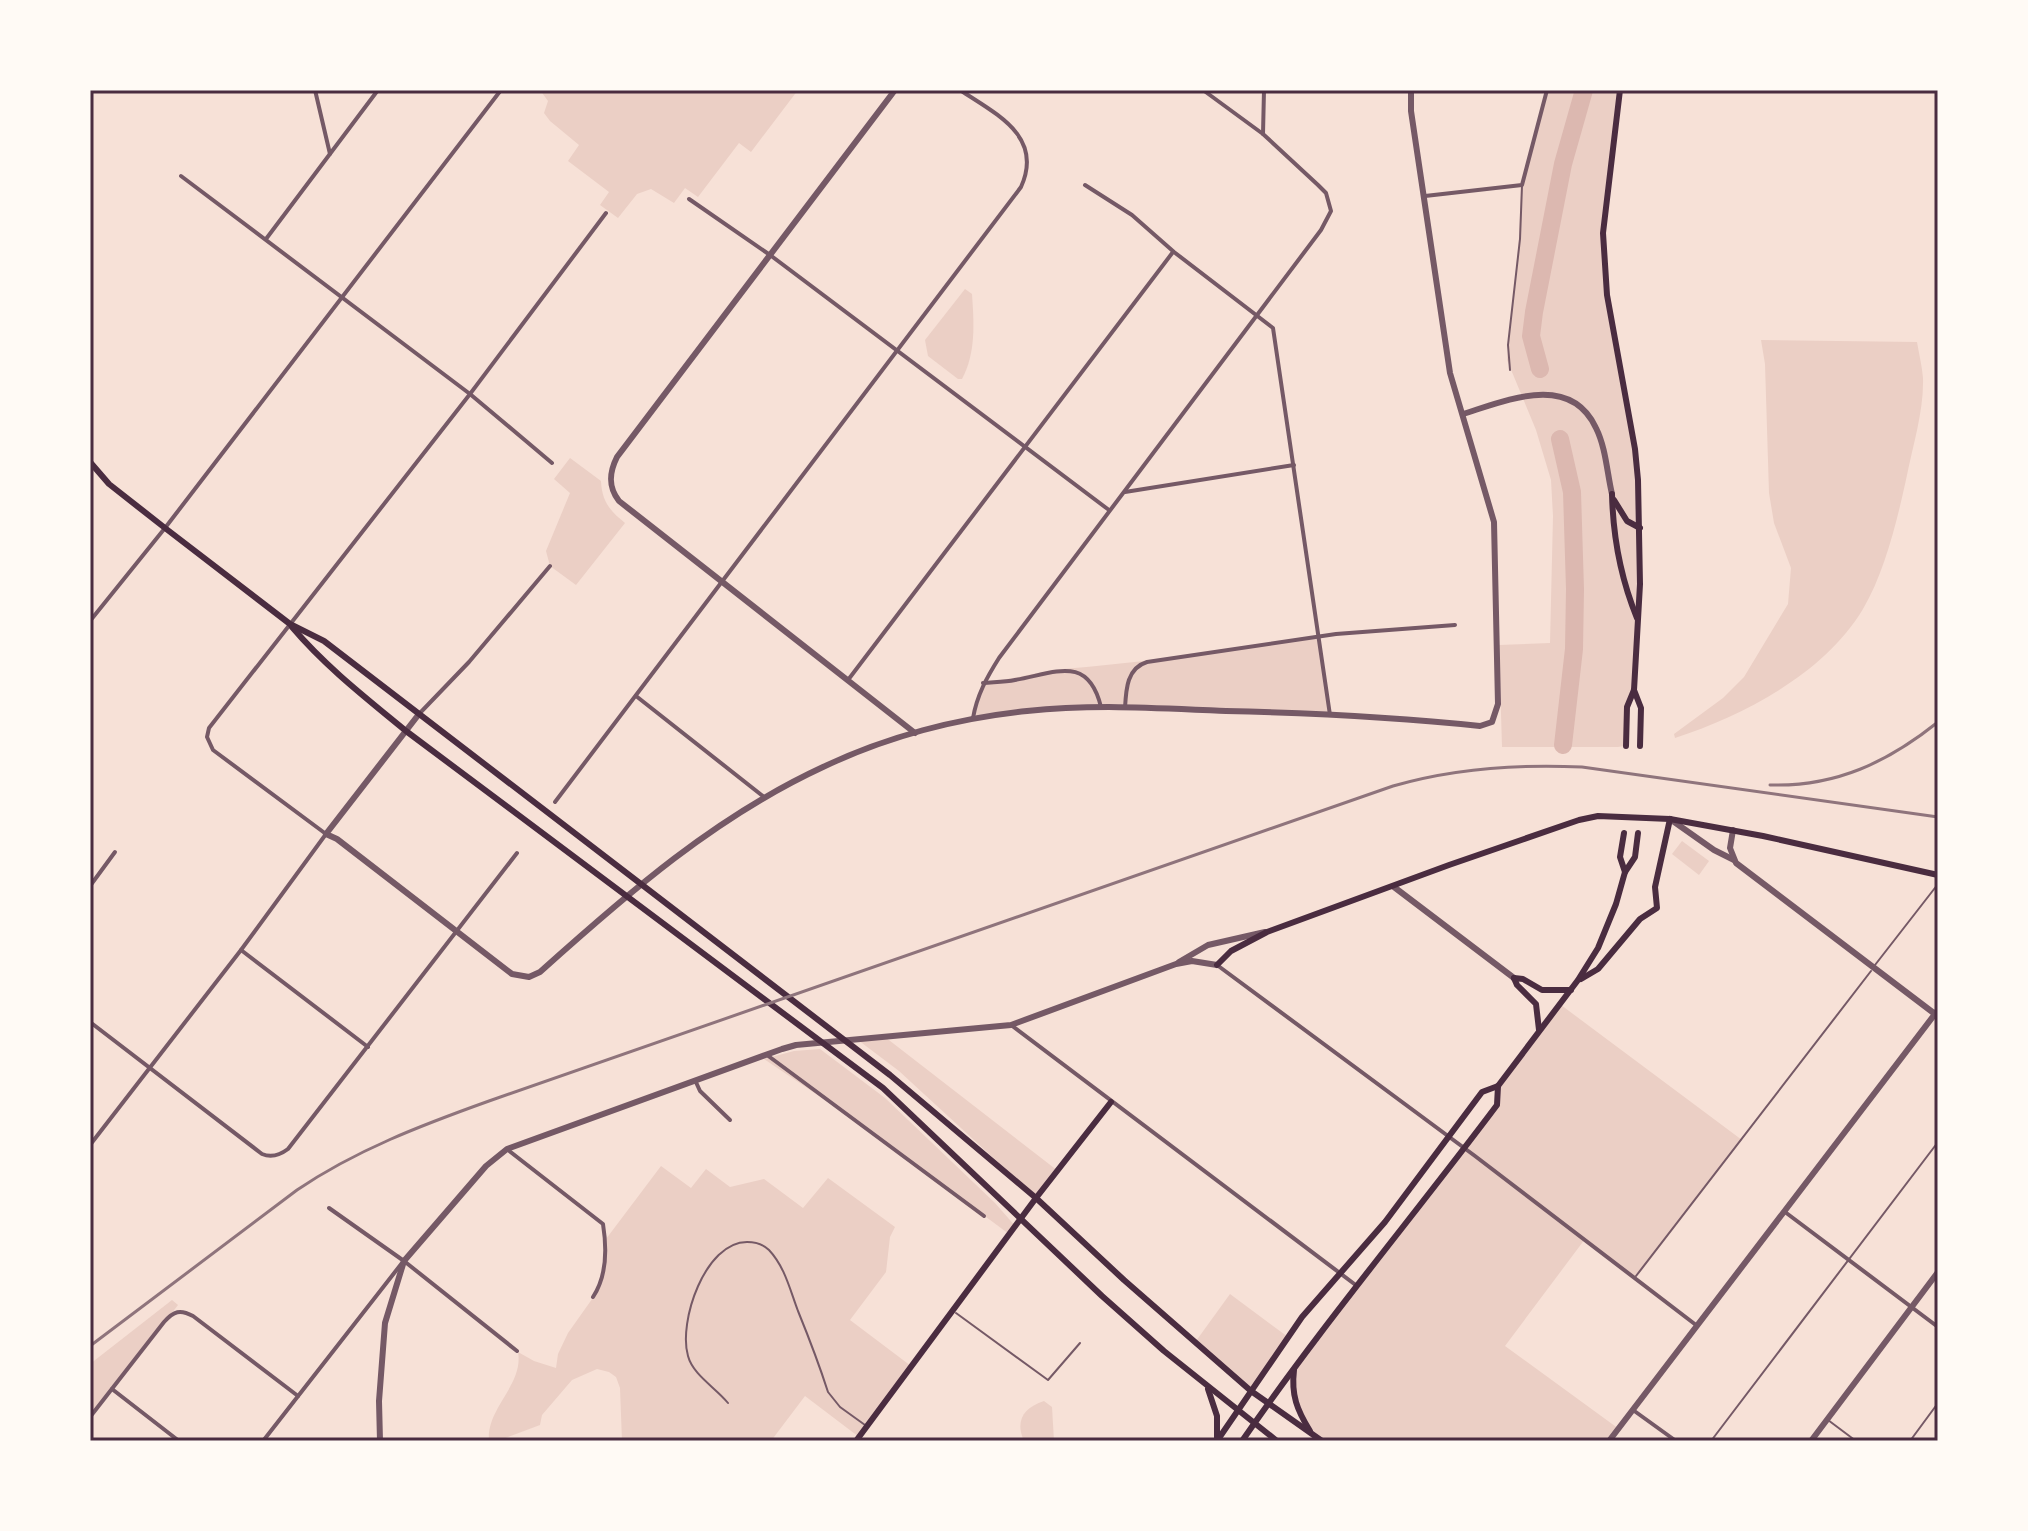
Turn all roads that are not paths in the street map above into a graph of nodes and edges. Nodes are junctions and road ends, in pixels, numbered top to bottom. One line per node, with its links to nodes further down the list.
1 (315, 90): 12 (street)
2 (378, 90): 12 (street)
3 (501, 90): 22 (street)
4 (895, 90): 21 (street)
5 (960, 90): 24 (street)
6 (1203, 90): 11 (street)
7 (1264, 90): 11 (street)
8 (1411, 90): 16 (street)
9 (1547, 90): 15 (street)
10 (1620, 90): 36 (main road)
11 (1263, 134): 23 (street)
12 (330, 154): 19 (street)
13 (181, 176): 19 (street)
14 (1085, 185): 20 (street)
15 (1522, 185): 16 (street); 25 (lane)
16 (1425, 196): 27 (street)
17 (689, 199): 21 (street)
18 (606, 213): 26 (street)
19 (266, 239): 22 (street)
20 (1174, 252): 23 (street); 28 (street)
21 (770, 255): 24 (street); 38 (street)
22 (342, 298): 26 (street); 35 (street)
23 (1257, 315): 31 (street); 32 (street)
24 (898, 352): 28 (street); 38 (street)
25 (1510, 370)
26 (470, 394): 30 (street); 41 (street)
27 (1463, 414): 33 (street); 51 (street)
28 (1024, 447): 34 (street); 44 (street)
29 (90, 462): 35 (main road)
30 (552, 463)
31 (1294, 465): 32 (street); 43 (street)
32 (1122, 492): 34 (street)
33 (1612, 494): 36 (main road); 40 (main road)
34 (1109, 510): 45 (street)
35 (165, 528): 39 (street); 41 (main road)
36 (1640, 528): 40 (main road)
37 (550, 566): 50 (street)
38 (722, 584): 44 (street); 47 (street)
39 (90, 621)
40 (1638, 621): 46 (main road)
41 (290, 624): 50 (main road); 53 (main road); 63 (street)
42 (1455, 625): 43 (street)
43 (1318, 636): 49 (street); 51 (street)
44 (848, 680): 54 (street)
45 (983, 683): 48 (street); 52 (street)
46 (1634, 690): 55 (main road); 56 (main road)
47 (636, 696): 57 (street); 58 (street)
48 (1101, 707): 49 (street); 52 (street)
49 (1125, 708): 51 (street)
50 (419, 714): 53 (street); 97 (main road)
51 (1330, 715)
52 (972, 720): 54 (street)
53 (406, 731): 63 (street); 101 (main road)
54 (915, 733): 57 (street)
55 (1626, 746)
56 (1640, 746)
57 (764, 797): 72 (street)
58 (555, 802)
59 (1670, 819): 60 (main road); 66 (street); 71 (main road); 79 (main road)
60 (1733, 830): 66 (street); 68 (main road)
61 (1624, 833): 67 (main road)
62 (1638, 833): 67 (main road)
63 (326, 834): 72 (street); 74 (street)
64 (115, 852): 70 (street)
65 (517, 853): 72 (street)
66 (1734, 860): 77 (street)
67 (1625, 872): 79 (main road)
68 (1938, 875)
69 (1938, 884): 77 (lane)
70 (90, 886)
71 (1394, 887): 73 (main road); 78 (street)
72 (457, 932): 85 (street)
73 (1267, 932): 75 (street); 76 (main road)
74 (241, 950): 85 (street); 87 (street)
75 (1176, 964): 76 (street); 83 (street)
76 (1217, 965): 92 (street)
77 (1874, 967): 81 (street); 106 (lane)
78 (1514, 978): 80 (main road); 84 (main road)
79 (1578, 980): 80 (main road)
80 (1571, 990): 84 (main road)
81 (1937, 1014): 99 (street)
82 (90, 1022): 87 (street)
83 (1011, 1025): 86 (street); 90 (street)
84 (1539, 1031): 89 (main road)
85 (368, 1047): 87 (street)
86 (765, 1053): 88 (street); 100 (street)
87 (151, 1068): 94 (street)
88 (695, 1080): 91 (street); 95 (street)
89 (1498, 1086): 92 (main road); 96 (main road)
90 (1111, 1102): 97 (main road); 105 (street)
91 (730, 1120)
92 (1448, 1136): 96 (street); 105 (main road)
93 (1938, 1142): 102 (lane)
94 (90, 1145)
95 (507, 1149): 103 (street); 108 (street)
96 (1465, 1149): 106 (street); 107 (main road)
97 (1036, 1198): 101 (main road); 118 (main road)
98 (329, 1208): 103 (street)
99 (1784, 1210): 102 (street); 111 (street)
100 (984, 1216)
101 (1020, 1219): 110 (main road); 116 (main road)
102 (1849, 1259): 109 (street); 141 (lane)
103 (404, 1261): 114 (street); 119 (street); 133 (street)
104 (1938, 1272): 109 (street)
105 (1341, 1273): 107 (street); 118 (main road)
106 (1634, 1278): 111 (street)
107 (1357, 1286): 115 (main road)
108 (593, 1297)
109 (1912, 1307): 112 (street); 126 (street)
110 (951, 1310): 113 (lane); 128 (main road)
111 (1696, 1325): 124 (street)
112 (1938, 1327)
113 (1080, 1343)
114 (517, 1351)
115 (1294, 1368): 121 (main road); 129 (main road)
116 (1206, 1385): 123 (main road); 135 (main road)
117 (112, 1389): 119 (street); 125 (street); 131 (street)
118 (1251, 1391): 121 (main road); 123 (main road)
119 (298, 1396): 132 (street)
120 (728, 1403): 128 (lane)
121 (1269, 1403): 127 (main road); 129 (main road)
122 (1938, 1403): 143 (lane)
123 (1237, 1410): 127 (main road); 135 (main road)
124 (1633, 1410): 139 (street); 140 (street)
125 (90, 1417)
126 (1827, 1419): 130 (street); 142 (lane)
127 (1254, 1424): 136 (main road); 137 (main road)
128 (866, 1426): 134 (main road)
129 (1312, 1434): 138 (main road)
130 (1815, 1440)
131 (179, 1441)
132 (263, 1441)
133 (380, 1441)
134 (856, 1441)
135 (1217, 1441)
136 (1242, 1441)
137 (1277, 1441)
138 (1322, 1441)
139 (1609, 1441)
140 (1676, 1441)
141 (1711, 1441)
142 (1856, 1441)
143 (1910, 1441)

